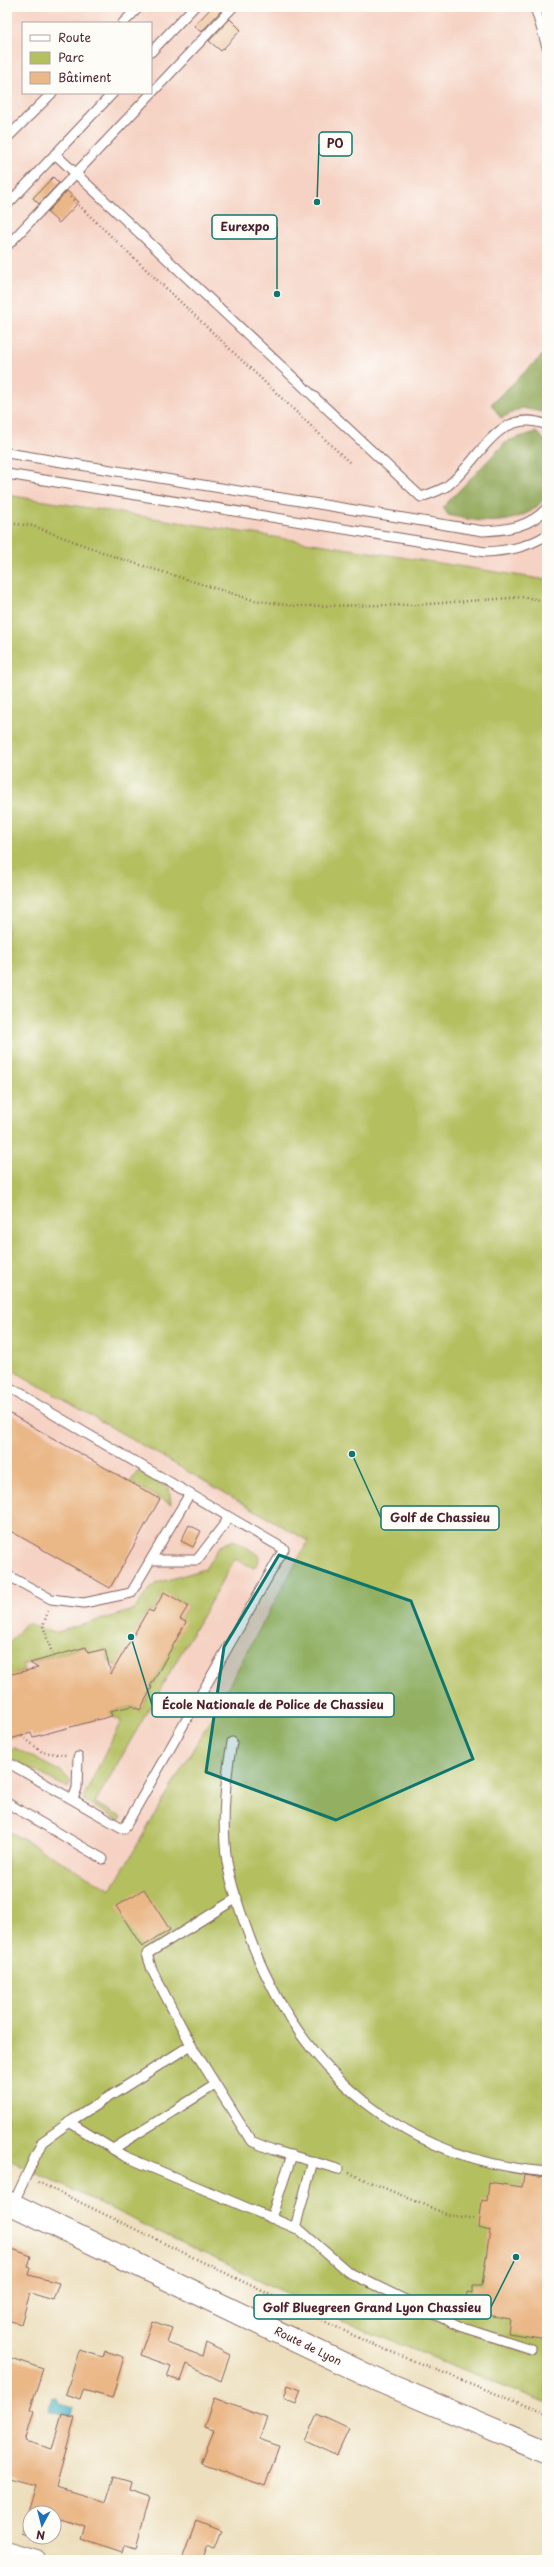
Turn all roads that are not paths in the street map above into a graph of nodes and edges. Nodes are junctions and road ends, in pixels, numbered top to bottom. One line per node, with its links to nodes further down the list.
1 (139, 7): 5 (lane)
2 (194, 7): 7 (lane)
3 (233, 7): 10 (lane)
4 (535, 7): 6 (lane)
5 (124, 22)
6 (547, 47)
7 (152, 51)
8 (51, 94): 12 (lane)
9 (111, 94): 13 (lane)
10 (152, 94)
11 (152, 94): 14 (lane)
12 (7, 138)
13 (55, 154): 14 (lane); 15 (lane)
14 (77, 174): 16 (lane); 17 (lane)
15 (7, 205)
16 (7, 246)
17 (547, 425)
18 (7, 453): 20 (lane)
19 (7, 474): 21 (lane)
20 (547, 508)
21 (547, 535)
22 (7, 1387): 23 (lane)
23 (189, 1495): 24 (lane); 25 (lane)
24 (229, 1518): 25 (lane); 30 (lane)
25 (151, 1560): 26 (lane)
26 (7, 1575)
27 (232, 1742): 33 (lane)
28 (78, 1757): 30 (lane)
29 (7, 1762): 30 (lane)
30 (73, 1799)
31 (7, 1803): 32 (lane)
32 (103, 1859)
33 (237, 1898): 34 (lane); 41 (lane)
34 (191, 2045): 35 (lane); 36 (lane)
35 (215, 2085): 37 (lane); 38 (lane)
36 (69, 2122): 37 (lane); 42 (lane)
37 (113, 2149): 43 (lane)
38 (292, 2155): 39 (lane); 43 (lane)
39 (313, 2161): 40 (lane); 44 (lane)
40 (338, 2169)
41 (547, 2172)
42 (9, 2207): 46 (main road, Route de Lyon)
43 (271, 2218): 44 (lane)
44 (295, 2228): 45 (lane)
45 (530, 2349)
46 (547, 2452)
47 (7, 2551): 48 (street)
48 (37, 2560)

